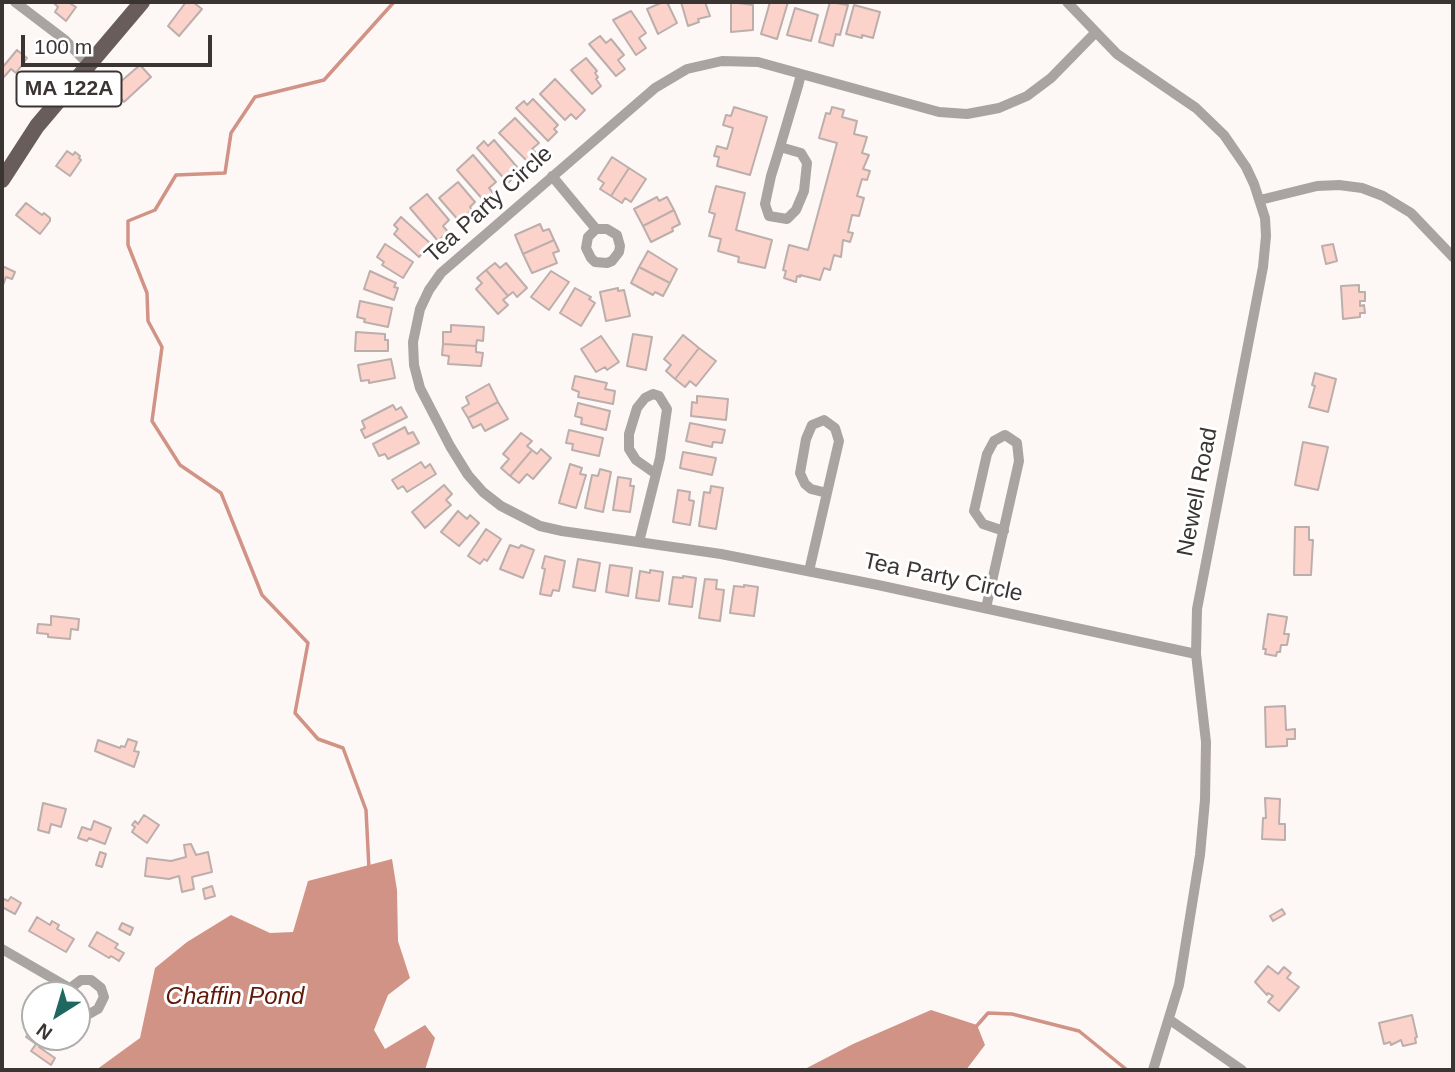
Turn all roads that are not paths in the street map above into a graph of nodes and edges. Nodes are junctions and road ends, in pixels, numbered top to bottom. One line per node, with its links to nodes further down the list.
1 (15, 2): 5 (street)
2 (142, 2): 5 (main road, MA 122A)
3 (1068, 2): 4 (street, Newell Road)
4 (1095, 33): 6 (street, Tea Party Circle); 10 (street, Newell Road)
5 (89, 65): 9 (main road, MA 122A)
6 (801, 74): 7 (street); 8 (street, Tea Party Circle)
7 (780, 147): 7 (street)
8 (552, 176): 11 (street); 16 (street, Tea Party Circle)
9 (2, 180)
10 (1260, 200): 12 (street); 19 (street, Newell Road)
11 (596, 229)
12 (1453, 257)
13 (656, 474): 13 (street); 16 (street)
14 (827, 493): 14 (street); 17 (street)
15 (1004, 531): 15 (street); 18 (street)
16 (639, 542): 17 (street, Tea Party Circle)
17 (809, 571): 18 (street, Tea Party Circle)
18 (986, 608): 19 (street, Tea Party Circle)
19 (1196, 654): 24 (street, Newell Road)
20 (2, 949): 21 (street)
21 (53, 981)
22 (78, 981): 23 (street)
23 (91, 1013)
24 (1170, 1020): 25 (street, Newell Road); 26 (street)
25 (1153, 1070)
26 (1241, 1070)

